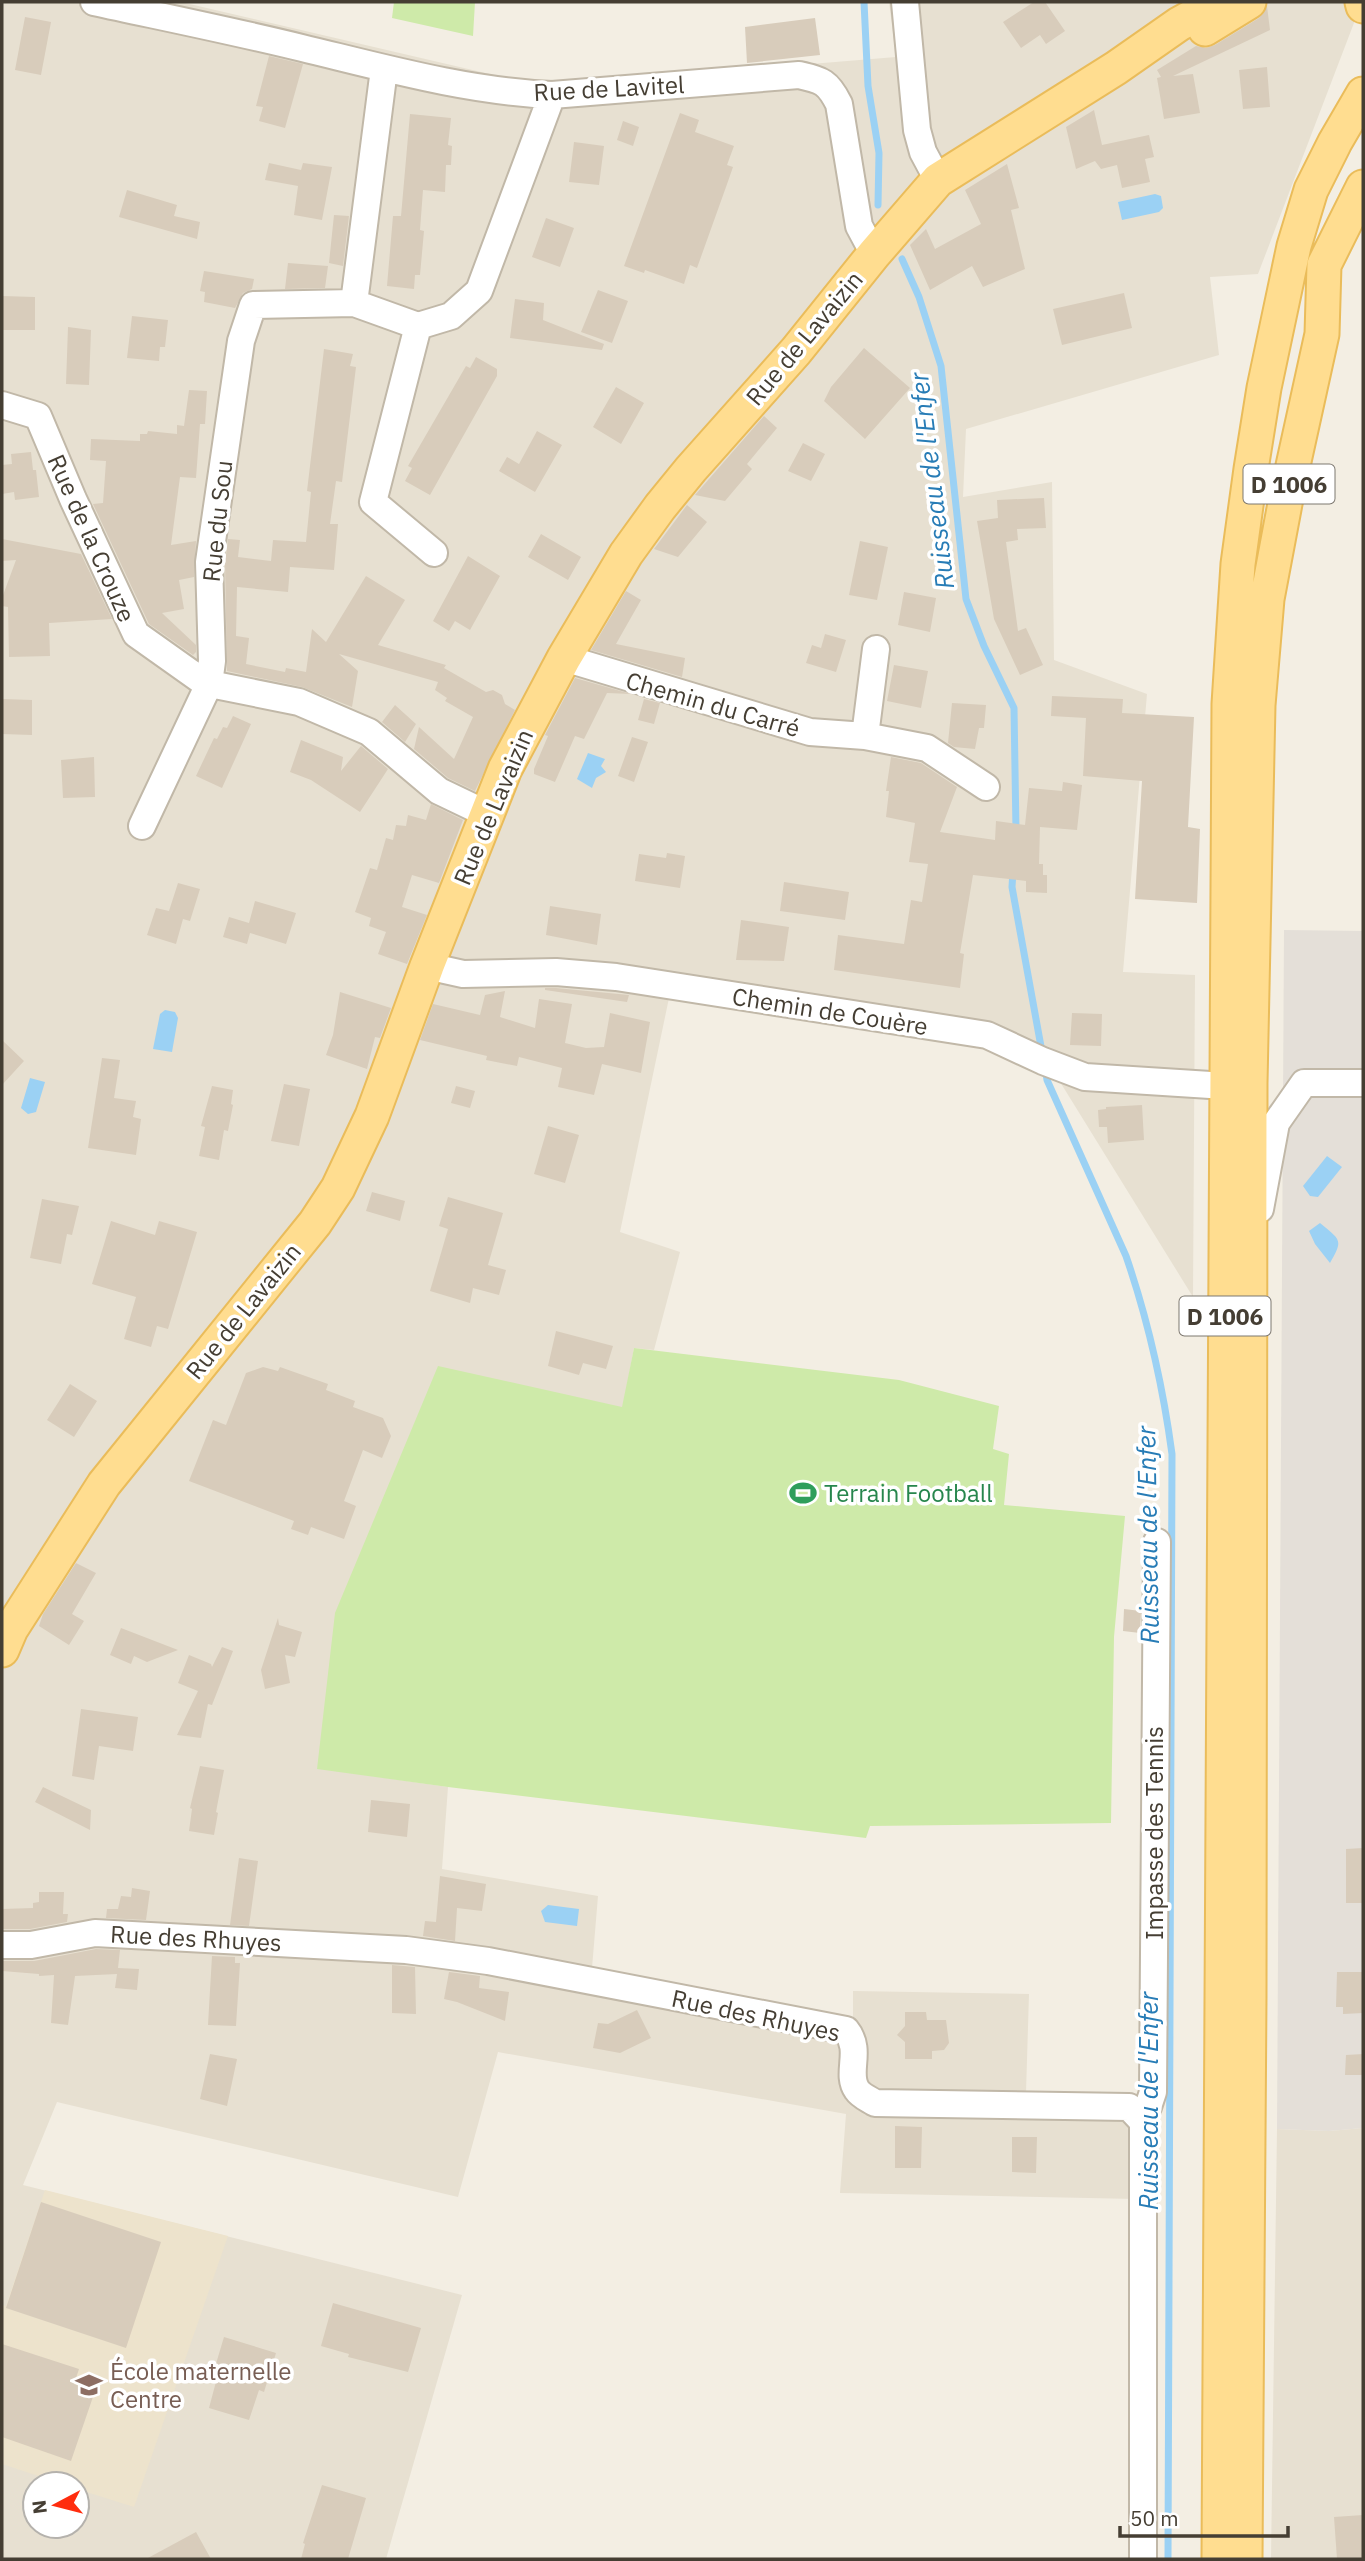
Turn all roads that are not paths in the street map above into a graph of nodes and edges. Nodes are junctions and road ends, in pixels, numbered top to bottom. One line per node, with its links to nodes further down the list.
1 (94, 2): 6 (street, Rue de Lavitel)
2 (905, 2): 9 (street)
3 (1220, 2): 5 (main road, Rue de Lavaizin)
4 (1249, 2): 5 (main road, Rue de Lavaizin)
5 (1116, 68): 9 (main road, Rue de Lavaizin)
6 (384, 69): 8 (street, Rue de Lavitel); 12 (street)
7 (1363, 94): 25 (main road, D 1006)
8 (552, 95): 11 (street, Rue de Lavitel); 13 (street)
9 (938, 180): 11 (main road, Rue de Lavaizin)
10 (1363, 187): 26 (main road, D 1006)
11 (874, 254): 17 (main road, Rue de Lavaizin)
12 (354, 303): 13 (street, Rue du Sou); 18 (street, Rue du Sou)
13 (418, 326): 15 (street)
14 (2, 405): 18 (street, Rue de la Crouze)
15 (435, 553)
16 (876, 649): 19 (street)
17 (564, 658): 19 (street, Chemin du Carré); 21 (main road, Rue de Lavaizin)
18 (209, 684): 21 (street, Rue de la Crouze); 22 (street, Rue du Sou)
19 (865, 736): 20 (street, Chemin du Carré)
20 (986, 787)
21 (487, 814): 23 (main road, Rue de Lavaizin)
22 (142, 826)
23 (427, 966): 25 (street, Chemin de Couère); 28 (main road, Rue de Lavaizin)
24 (1363, 1083): 26 (street)
25 (1226, 1086): 32 (main road, D 1006)
26 (1251, 1262): 33 (main road, D 1006)
27 (1157, 1542): 30 (street, Impasse des Tennis)
28 (2, 1650)
29 (2, 1945): 30 (street, Rue des Rhuyes)
30 (1143, 2122): 31 (street)
31 (1143, 2559)
32 (1219, 2559)
33 (1245, 2559)

